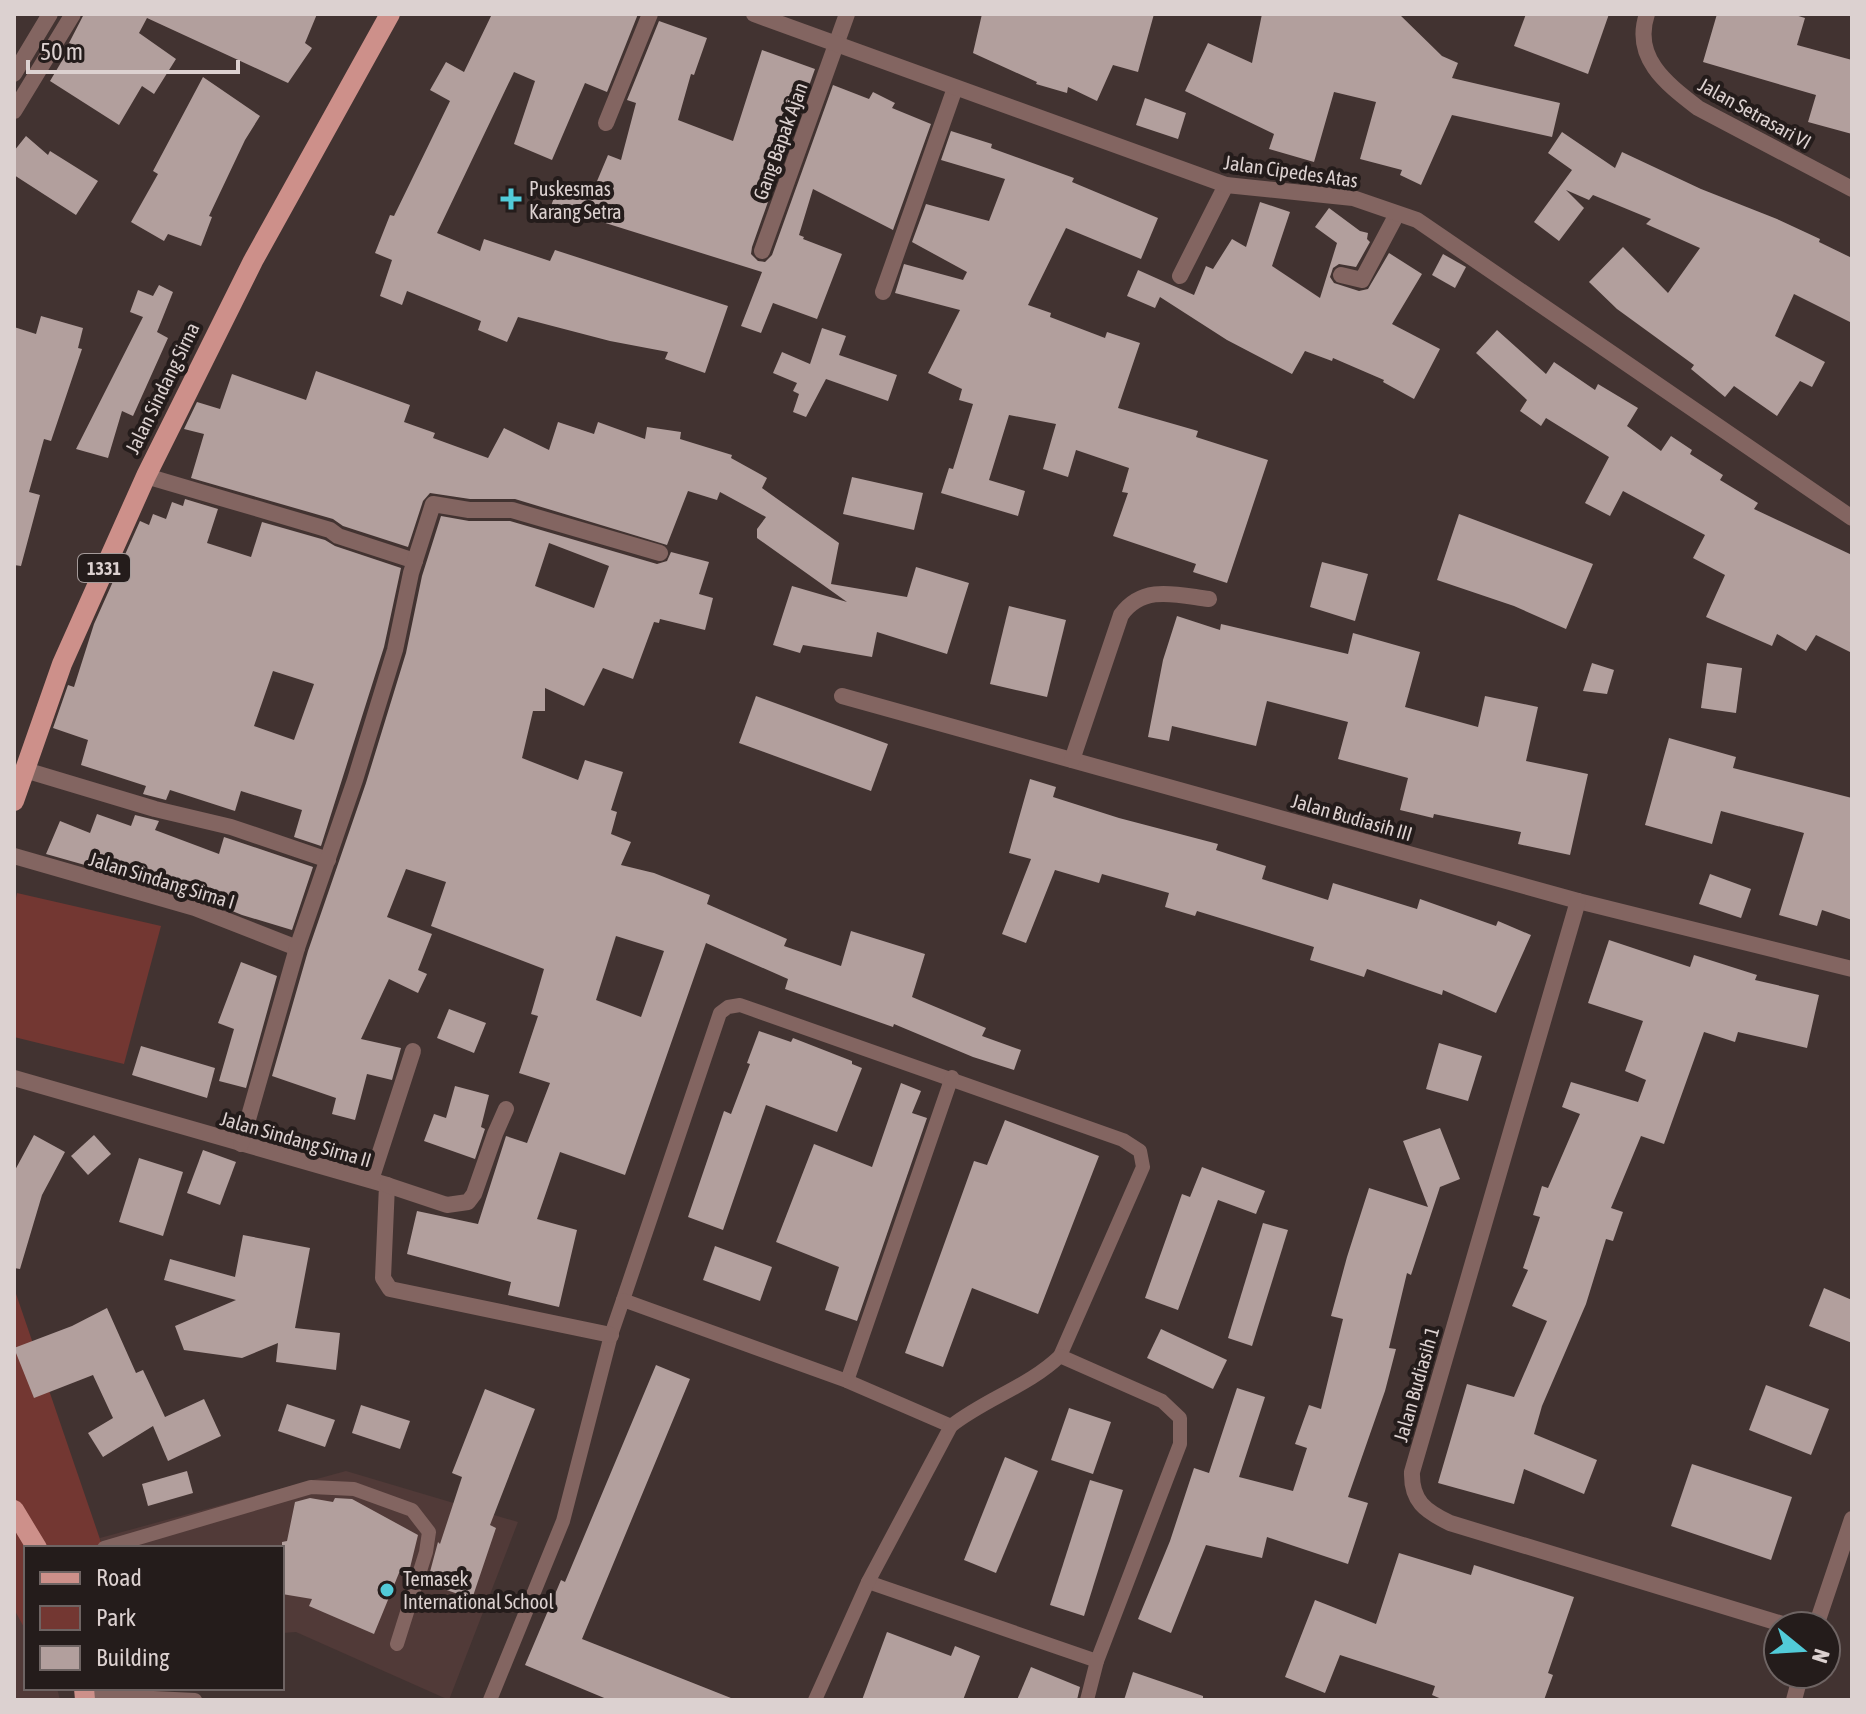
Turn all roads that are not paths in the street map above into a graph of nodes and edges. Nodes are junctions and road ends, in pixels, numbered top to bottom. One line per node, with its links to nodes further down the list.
1 (50, 14): 9 (street)
2 (73, 14): 11 (street)
3 (390, 14): 20 (main road, Jalan Sindang Sirna / 1331)
4 (650, 14): 12 (street)
5 (754, 14): 8 (street, Jalan Cipedes Atas)
6 (847, 14): 8 (street, Gang Bapak Ajan)
7 (1647, 14): 14 (street, Jalan Setrasari VI)
8 (835, 45): 10 (street, Jalan Cipedes Atas); 16 (street, Gang Bapak Ajan)
9 (14, 74)
10 (955, 88): 13 (street, Jalan Cipedes Atas); 19 (street)
11 (14, 111)
12 (606, 123)
13 (1226, 185): 15 (street, Jalan Cipedes Atas); 18 (street)
14 (1852, 189)
15 (1397, 214): 17 (street); 21 (street, Jalan Cipedes Atas)
16 (762, 251)
17 (1341, 275)
18 (1180, 276)
19 (883, 292)
20 (146, 476): 23 (street); 27 (main road, Jalan Sindang Sirna / 1331)
21 (1852, 518)
22 (660, 553): 23 (street)
23 (415, 561): 30 (street)
24 (1209, 599): 26 (street)
25 (842, 696): 26 (street, Jalan Budiasih III)
26 (1072, 760): 31 (street, Jalan Budiasih III)
27 (25, 770): 28 (main road, Jalan Sindang Sirna / 1331); 30 (street)
28 (14, 801)
29 (14, 856): 32 (street, Jalan Sindang Sirna I)
30 (328, 860): 32 (street)
31 (1578, 901): 33 (street, Jalan Budiasih III); 51 (street, Jalan Budiasih 1)
32 (297, 948): 38 (street)
33 (1852, 969)
34 (413, 1051): 39 (street)
35 (952, 1077): 40 (lane); 42 (lane); 43 (lane)
36 (14, 1078): 38 (street, Jalan Sindang Sirna II)
37 (506, 1109): 39 (street)
38 (241, 1144): 39 (street, Jalan Sindang Sirna II)
39 (379, 1183): 41 (street, Jalan Sindang Sirna II)
40 (623, 1300): 41 (lane); 43 (lane)
41 (611, 1335): 56 (lane)
42 (1060, 1356): 44 (lane); 53 (lane)
43 (847, 1381): 44 (lane)
44 (951, 1426): 49 (lane)
45 (14, 1510): 47 (main road)
46 (1852, 1519): 50 (street)
47 (36, 1546)
48 (111, 1546): 52 (lane)
49 (868, 1582): 53 (lane); 57 (lane)
50 (1821, 1610)
51 (1762, 1618)
52 (397, 1644)
53 (1097, 1661): 58 (lane)
54 (85, 1693): 55 (lane)
55 (195, 1700)
56 (490, 1700)
57 (815, 1700)
58 (1087, 1700)

